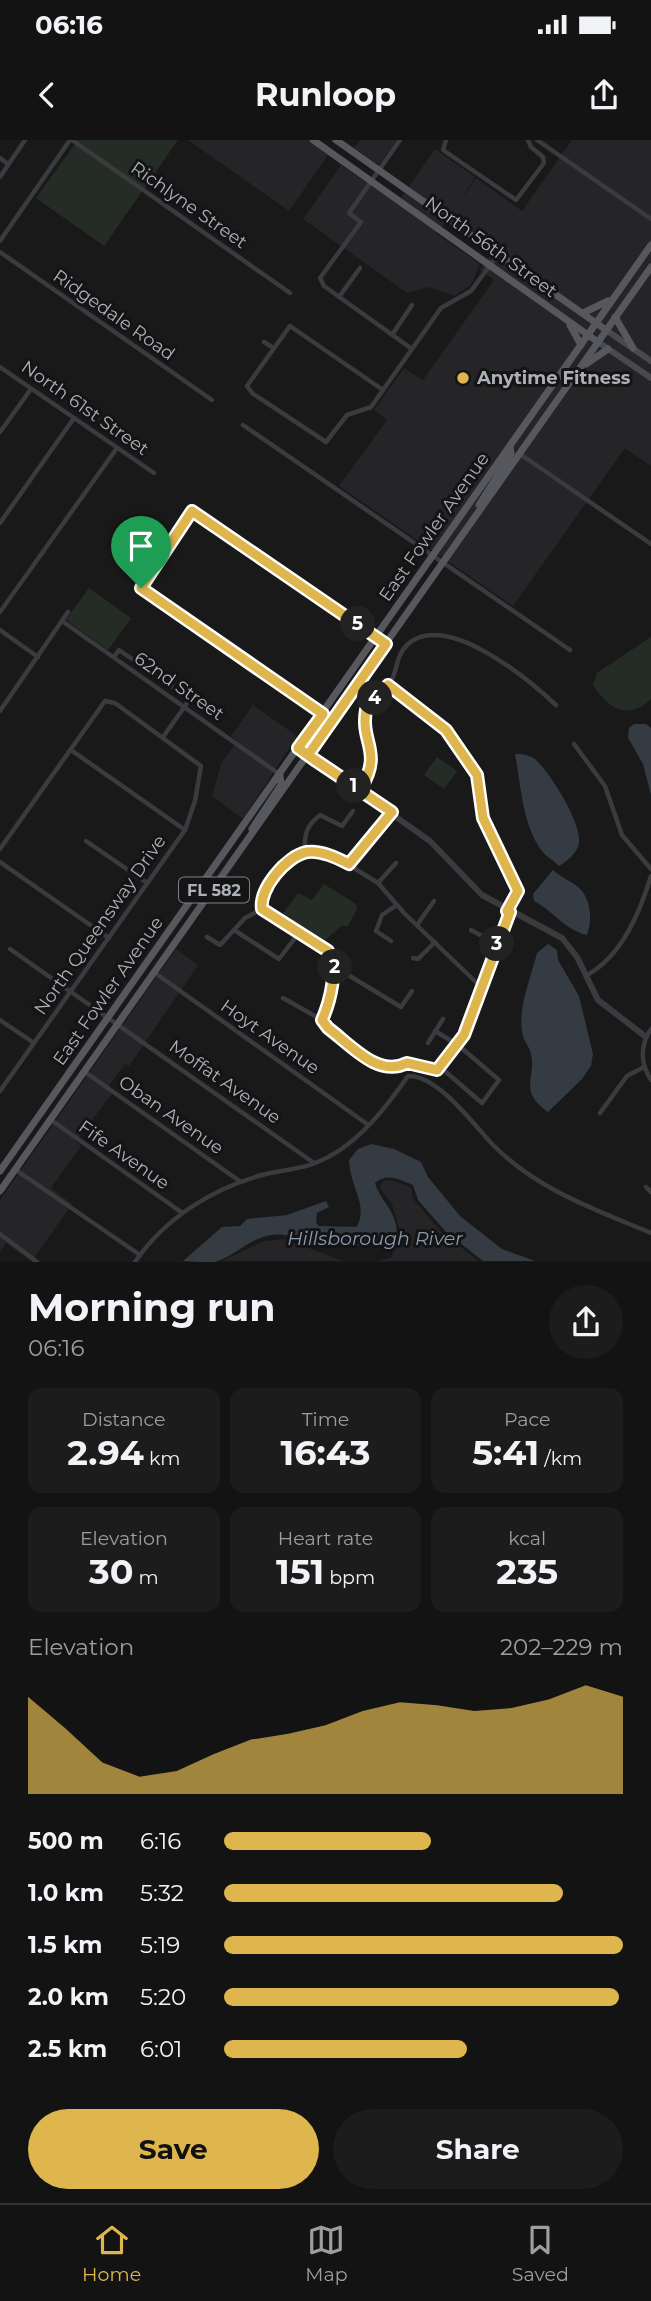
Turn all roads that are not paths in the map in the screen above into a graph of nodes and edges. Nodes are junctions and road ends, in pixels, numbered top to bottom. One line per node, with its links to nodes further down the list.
1 (25, 140): 12 (street)
2 (71, 140): 17 (street); 24 (street, Richlyne Street)
3 (313, 140): 15 (main road, North 56th Street)
4 (336, 140): 10 (main road, North 56th Street)
5 (352, 140): 10 (street)
6 (400, 140): 13 (street)
7 (446, 140): 8 (street)
8 (528, 140)
9 (537, 140): 16 (street)
10 (346, 147): 13 (main road, North 56th Street)
11 (0, 158): 12 (street)
12 (8, 164): 14 (street)
13 (379, 170): 15 (street); 20 (main road, North 56th Street)
14 (0, 177)
15 (372, 181): 21 (main road, North 56th Street); 26 (street)
16 (651, 219)
17 (0, 241)
18 (651, 244): 25 (main road, East Fowler Avenue / FL 582)
19 (0, 252): 48 (street, Ridgedale Road)
20 (499, 253): 21 (street); 28 (main road, North 56th Street)
21 (489, 264): 30 (main road, North 56th Street); 40 (street)
22 (651, 267): 29 (main road, East Fowler Avenue / FL 582)
23 (360, 268): 26 (street)
24 (290, 293)
25 (615, 296): 28 (main road); 31 (main road, East Fowler Avenue / FL 582)
26 (339, 298): 33 (street)
27 (412, 305): 33 (street)
28 (583, 313): 31 (main road, North 56th Street)
29 (615, 317): 32 (main road, East Fowler Avenue / FL 582); 39 (main road)
30 (568, 322): 34 (main road, North 56th Street); 37 (main road)
31 (596, 322): 32 (main road, North 56th Street); 34 (main road, East Fowler Avenue / FL 582)
32 (606, 330): 36 (main road, East Fowler Avenue / FL 582); 39 (main road, North 56th Street)
33 (392, 335): 40 (street)
34 (587, 335): 36 (main road, North 56th Street); 37 (main road, East Fowler Avenue / FL 582)
35 (264, 342): 38 (street)
36 (598, 342): 41 (main road, North 56th Street); 44 (main road, East Fowler Avenue / FL 582)
37 (581, 345): 52 (main road, East Fowler Avenue / FL 582)
38 (272, 347): 47 (street); 47 (street)
39 (633, 348): 42 (main road, North 56th Street)
40 (412, 349): 47 (street)
41 (608, 349): 44 (main road); 45 (main road, North 56th Street)
42 (651, 361)
43 (0, 367): 46 (street, North 61st Street)
44 (580, 369): 54 (main road, East Fowler Avenue / FL 582)
45 (651, 378)
46 (31, 388): 49 (street, North 61st Street); 51 (street)
47 (383, 390)
48 (212, 401)
49 (74, 418): 53 (street, North 61st Street); 57 (street)
50 (243, 425): 59 (street)
51 (0, 432)
52 (510, 446): 56 (main road); 59 (main road, East Fowler Avenue / FL 582)
53 (117, 447): 55 (street, North 61st Street); 61 (street)
54 (520, 454): 56 (main road, East Fowler Avenue / FL 582); 58 (street)
55 (153, 473)
56 (480, 509): 60 (main road, East Fowler Avenue / FL 582)
57 (0, 523)
58 (651, 544)
59 (435, 555): 60 (street); 65 (main road, East Fowler Avenue / FL 582)
60 (444, 561): 66 (main road, East Fowler Avenue / FL 582); 67 (street)
61 (0, 612)
62 (68, 612): 63 (street)
63 (62, 621): 68 (street); 69 (street, 62nd Street)
64 (0, 630): 68 (street)
65 (377, 637): 66 (street); 75 (main road, East Fowler Avenue / FL 582); 75 (street)
66 (386, 644): 80 (main road, East Fowler Avenue / FL 582)
67 (570, 650)
68 (38, 657): 71 (street)
69 (114, 657): 73 (street, 62nd Street); 73 (street)
70 (388, 685): 72 (street); 82 (street); 100 (street)
71 (2, 703): 74 (street)
72 (556, 705)
73 (185, 706): 76 (street); 81 (street, 62nd Street)
74 (0, 710)
75 (323, 714): 78 (main road, East Fowler Avenue / FL 582)
76 (163, 737): 79 (street); 85 (street, North Queensway Drive)
77 (574, 744): 93 (street)
78 (298, 748): 80 (street); 81 (main road, East Fowler Avenue / FL 582)
79 (71, 750): 85 (street); 87 (street)
80 (308, 755): 82 (street); 89 (main road, East Fowler Avenue / FL 582)
81 (280, 774): 89 (main road); 119 (main road, East Fowler Avenue / FL 582)
82 (360, 790): 84 (street)
83 (353, 811): 88 (street)
84 (392, 812): 92 (street); 100 (street)
85 (185, 830): 95 (street, North Queensway Drive)
86 (86, 841): 95 (street)
87 (0, 849)
88 (305, 852): 92 (street); 99 (street)
89 (235, 860): 113 (main road, East Fowler Avenue / FL 582)
90 (0, 862): 106 (street)
91 (396, 863): 96 (street)
92 (349, 864): 96 (street)
93 (651, 869)
94 (651, 876): 114 (street)
95 (147, 883): 106 (street, North Queensway Drive)
96 (378, 883): 98 (street)
97 (434, 901): 101 (street)
98 (397, 905): 101 (street); 107 (street)
99 (262, 909): 102 (street); 104 (street)
100 (509, 911): 109 (street); 114 (street)
101 (416, 926): 108 (street)
102 (234, 930): 104 (street); 105 (street)
103 (471, 930): 109 (street)
104 (298, 934): 112 (street)
105 (207, 937)
106 (109, 938): 116 (street, North Queensway Drive)
107 (391, 941)
108 (435, 942): 111 (street); 115 (street)
109 (497, 944): 115 (street)
110 (10, 949): 116 (street, Moffat Avenue)
111 (413, 958)
112 (335, 967): 117 (street); 122 (street)
113 (155, 973): 123 (main road, East Fowler Avenue / FL 582); 137 (street, Hoyt Avenue)
114 (587, 975): 126 (street)
115 (481, 987): 129 (street)
116 (71, 991): 119 (street, Moffat Avenue); 127 (street, North Queensway Drive)
117 (412, 991)
118 (283, 998): 122 (street)
119 (109, 1017): 123 (street, Moffat Avenue); 140 (main road, East Fowler Avenue / FL 582)
120 (443, 1019): 125 (street)
121 (0, 1020): 127 (street)
122 (322, 1020): 131 (street)
123 (118, 1024): 132 (main road, East Fowler Avenue / FL 582); 138 (street, Moffat Avenue)
124 (651, 1029): 126 (street)
125 (435, 1031): 128 (street); 129 (street)
126 (646, 1037): 130 (street)
127 (34, 1043): 134 (street, North Queensway Drive)
128 (428, 1043)
129 (458, 1045): 131 (street); 131 (street)
130 (644, 1067): 133 (street); 135 (street)
131 (440, 1068)
132 (85, 1072): 136 (main road, East Fowler Avenue / FL 582); 141 (street, Oban Avenue)
133 (651, 1080)
134 (0, 1091)
135 (600, 1113)
136 (51, 1120): 139 (main road, East Fowler Avenue / FL 582); 145 (street, Fife Avenue)
137 (368, 1124): 138 (street); 146 (street)
138 (315, 1164): 141 (street)
139 (16, 1170): 143 (main road, East Fowler Avenue / FL 582); 148 (street)
140 (0, 1171)
141 (240, 1182): 145 (street)
142 (646, 1187): 144 (street)
143 (0, 1191)
144 (651, 1192)
145 (181, 1213): 148 (street)
146 (651, 1233)
147 (0, 1234): 149 (street)
148 (140, 1255): 150 (street)
149 (37, 1262)
150 (135, 1262)

